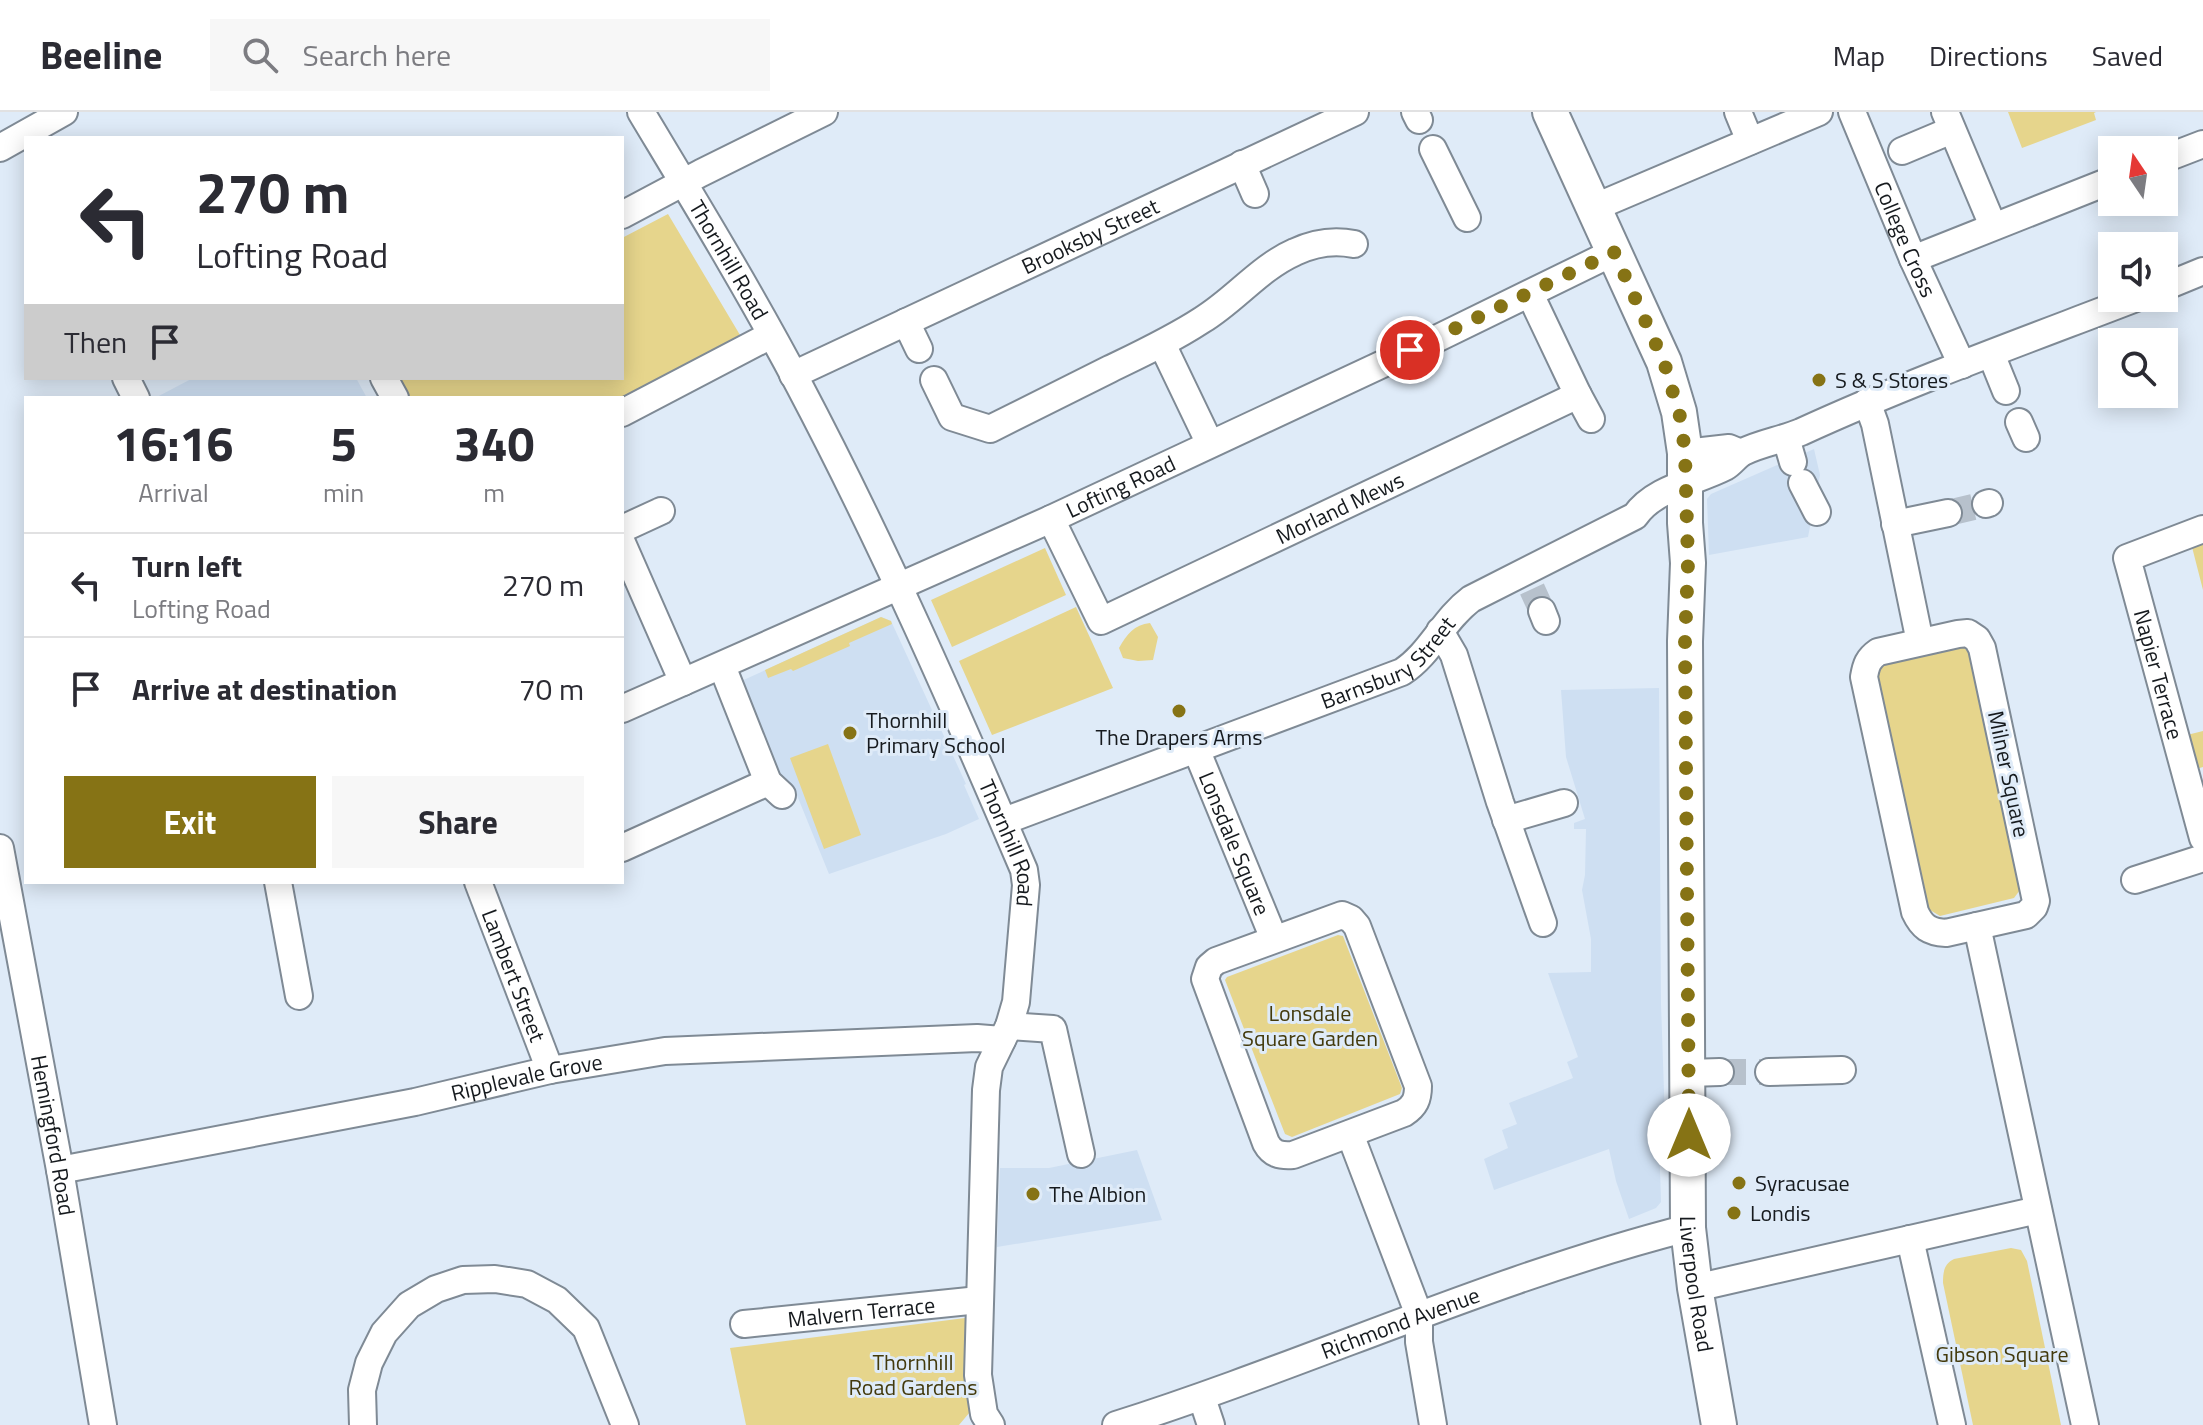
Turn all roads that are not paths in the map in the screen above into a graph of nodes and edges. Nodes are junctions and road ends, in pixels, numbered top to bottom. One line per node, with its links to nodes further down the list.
1 (64, 112): 12 (street)
2 (641, 112): 17 (street, Thornhill Road)
3 (1355, 112): 16 (street, Brooksby Street)
4 (1550, 112): 20 (main road, Liverpool Road)
5 (1738, 112): 10 (street)
6 (1819, 112): 10 (street)
7 (1852, 112): 26 (street, College Cross)
8 (810, 115): 17 (street)
9 (1948, 121): 14 (street); 23 (street)
10 (1750, 141): 20 (street)
11 (2203, 144): 15 (street)
12 (0, 148)
13 (1433, 149): 22 (street)
14 (1902, 151)
15 (2178, 154)
16 (1242, 164): 19 (street); 31 (street, Brooksby Street)
17 (683, 182): 21 (street); 32 (street, Thornhill Road)
18 (2098, 185): 23 (street)
19 (1255, 194)
20 (1593, 208): 25 (main road, Liverpool Road)
21 (624, 214)
22 (1467, 218)
23 (1993, 226): 26 (street)
24 (1354, 244): 33 (street)
25 (1614, 252): 29 (street, Lofting Road); 46 (main road, Liverpool Road)
26 (1913, 259): 36 (street, College Cross)
27 (2203, 271): 28 (street)
28 (2178, 281)
29 (1530, 294): 40 (street); 44 (street, Lofting Road)
30 (2100, 312): 35 (street, Barnsbury Street)
31 (906, 322): 34 (street); 37 (street, Brooksby Street)
32 (771, 335): 37 (street, Thornhill Road); 42 (street)
33 (1162, 344): 38 (street); 44 (street)
34 (919, 349)
35 (1991, 354): 36 (street, Barnsbury Street); 39 (street)
36 (1951, 370): 41 (street, Barnsbury Street)
37 (793, 375): 55 (street, Thornhill Road)
38 (934, 380)
39 (2006, 391)
40 (1578, 395): 43 (street); 50 (street, Morland Mews)
41 (1872, 400): 45 (street, Barnsbury Street); 51 (street)
42 (624, 412)
43 (1591, 419)
44 (1210, 444): 50 (street, Lofting Road)
45 (1794, 461): 46 (street, Barnsbury Street); 48 (street)
46 (1685, 468): 56 (street, Barnsbury Street); 84 (main road, Liverpool Road)
47 (661, 511): 52 (street)
48 (1817, 512)
49 (1948, 513): 51 (street)
50 (1051, 519): 55 (street, Lofting Road)
51 (1895, 524): 57 (street)
52 (624, 528)
53 (2203, 529): 65 (street, Napier Terrace)
54 (624, 548): 59 (street)
55 (898, 587): 58 (street, Lofting Road); 63 (street, Thornhill Road)
56 (1440, 631): 61 (street, Barnsbury Street); 64 (street)
57 (1920, 642): 73 (street, Milner Square); 73 (street, Milner Square)
58 (722, 666): 59 (street, Lofting Road); 66 (street)
59 (683, 682): 60 (street, Lofting Road)
60 (624, 708)
61 (1196, 749): 63 (street, Barnsbury Street); 74 (street, Lonsdale Square)
62 (1564, 803): 64 (street)
63 (1004, 821): 76 (street, Thornhill Road)
64 (1509, 828): 72 (street)
65 (2203, 838)
66 (624, 847)
67 (2203, 858): 69 (street)
68 (8, 864): 82 (street, Hemingford Road)
69 (2135, 880)
70 (278, 884): 75 (street)
71 (479, 884): 77 (street, Lambert Street)
72 (1543, 923)
73 (1977, 926): 83 (street)
74 (1274, 939): 80 (street, Lonsdale Square); 80 (street, Lonsdale Square)
75 (299, 996)
76 (1005, 1033): 77 (street, Ripplevale Grove); 81 (street, Ripplevale Grove); 87 (street, Thornhill Road)
77 (550, 1070): 82 (street, Ripplevale Grove)
78 (1842, 1070): 79 (street)
79 (1769, 1072)
80 (1350, 1134): 88 (street)
81 (1081, 1154)
82 (60, 1170): 92 (street, Hemingford Road)
83 (2038, 1210): 85 (street); 100 (street)
84 (1688, 1228): 86 (main road, Liverpool Road); 88 (street, Richmond Avenue)
85 (1910, 1239): 86 (street); 99 (street)
86 (1695, 1288): 98 (main road, Liverpool Road)
87 (979, 1300): 89 (street, Malvern Terrace); 91 (street, Thornhill Road)
88 (1419, 1315): 90 (street, Richmond Avenue); 97 (street)
89 (744, 1324)
90 (1202, 1398): 95 (street, Richmond Avenue); 96 (street)
91 (984, 1421)
92 (103, 1425)
93 (363, 1425): 94 (street)
94 (625, 1425)
95 (1116, 1425)
96 (1211, 1425)
97 (1433, 1425)
98 (1719, 1425)
99 (1952, 1425)
100 (2085, 1425)

